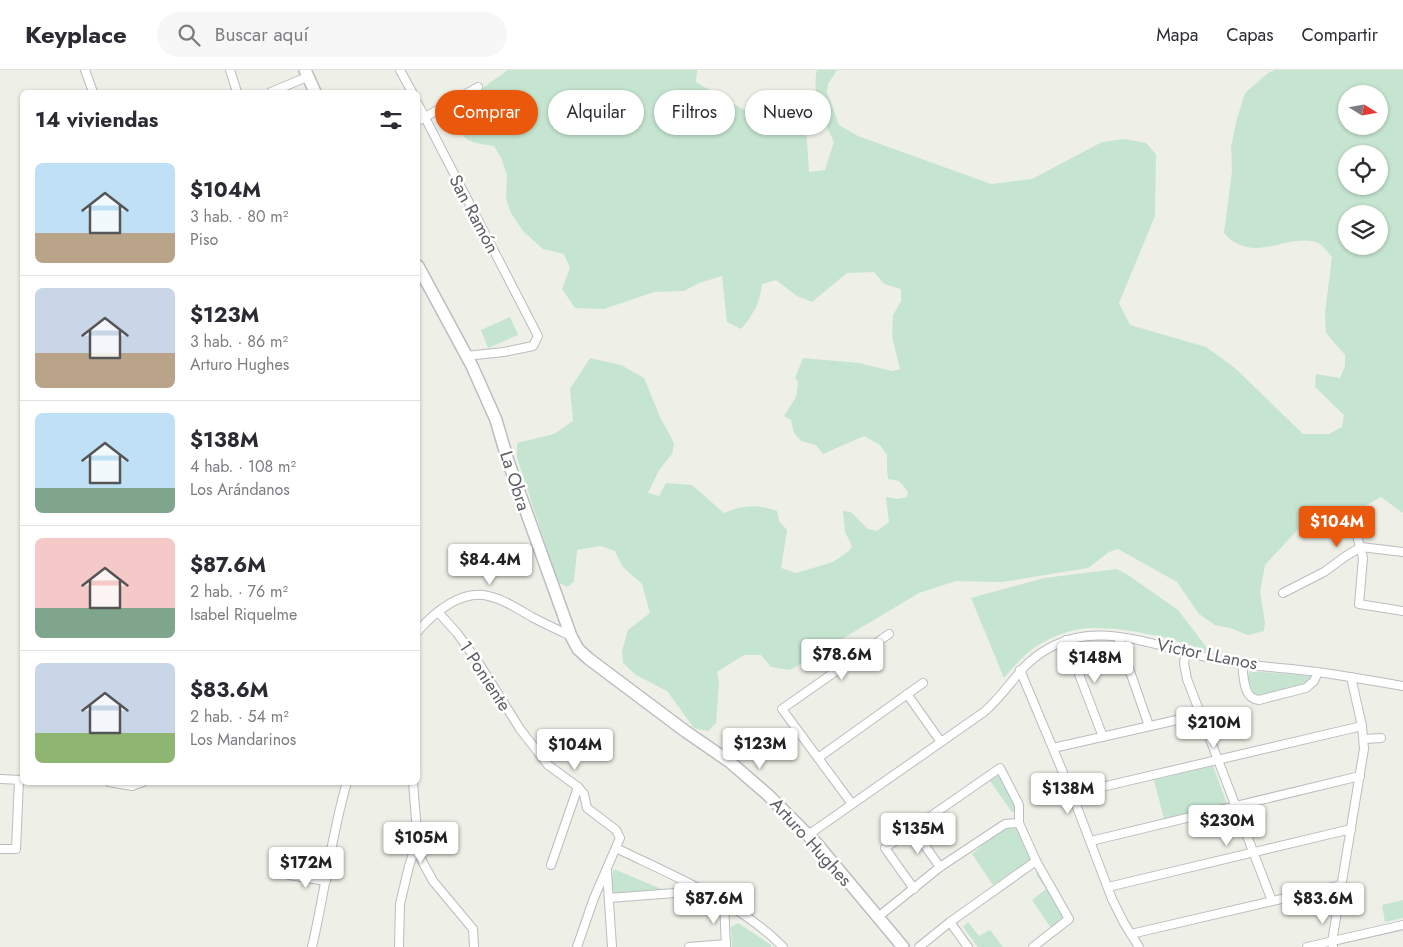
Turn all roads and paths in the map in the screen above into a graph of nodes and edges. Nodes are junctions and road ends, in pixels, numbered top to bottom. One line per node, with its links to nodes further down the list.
1 (86, 70): 6 (street)
2 (230, 70): 7 (street)
3 (400, 70): 10 (street)
4 (306, 73): 8 (street); 9 (street)
5 (478, 87): 11 (street)
6 (92, 90)
7 (236, 90)
8 (276, 90)
9 (314, 90)
10 (411, 90)
11 (421, 119): 13 (street, San Ramón)
12 (420, 270): 13 (street, La Obra)
13 (466, 356): 22 (street, La Obra)
14 (1355, 528): 15 (street)
15 (1361, 548): 16 (street); 17 (street); 18 (street)
16 (1403, 552)
17 (1283, 593)
18 (1403, 611)
19 (438, 612): 20 (street); 22 (street); 49 (street, 1 Poniente)
20 (420, 629)
21 (889, 634): 41 (street)
22 (571, 636): 58 (street, Arturo Hughes)
23 (1118, 637): 24 (street, Victor LLanos); 25 (street, Victor LLanos); 34 (street)
24 (1066, 640): 27 (street, Victor LLanos); 36 (street)
25 (1186, 652): 26 (street, Victor LLanos); 33 (street)
26 (1242, 664): 28 (street, Victor LLanos); 28 (street)
27 (1020, 670): 39 (street, Victor LLanos); 40 (street)
28 (1318, 672): 29 (street, Victor LLanos)
29 (1351, 677): 31 (street, Victor LLanos); 35 (street)
30 (922, 683): 32 (street)
31 (1403, 686)
32 (907, 694): 39 (street); 41 (street)
33 (1199, 715): 34 (street); 42 (street)
34 (1149, 726): 36 (street)
35 (1362, 726): 38 (street); 42 (street)
36 (1103, 737): 40 (street)
37 (1381, 738): 38 (street)
38 (1364, 739): 43 (street)
39 (941, 742): 52 (street, Victor LLanos)
40 (1053, 748): 50 (street)
41 (818, 758): 52 (street)
42 (1217, 760): 50 (street); 53 (street)
43 (1360, 776): 53 (street); 56 (street)
44 (0, 779): 45 (street)
45 (20, 780)
46 (21, 785): 62 (street)
47 (346, 785): 69 (street)
48 (413, 785): 60 (street)
49 (578, 788): 51 (street); 54 (street, 1 Poniente)
50 (1072, 794): 59 (street)
51 (572, 804): 54 (street, 1 Poniente); 65 (street)
52 (852, 804): 58 (street, Victor LLanos)
53 (1235, 806): 59 (street); 63 (street)
54 (588, 808): 61 (street, 1 Poniente)
55 (1019, 822): 57 (street); 64 (street); 66 (street)
56 (1351, 829): 63 (street); 70 (street)
57 (913, 830): 66 (street); 72 (street)
58 (808, 835): 77 (street, Arturo Hughes)
59 (1091, 841): 71 (street)
60 (415, 848): 85 (street); 86 (street)
61 (616, 848): 67 (street); 73 (street)
62 (0, 849)
63 (1253, 852): 71 (street); 75 (street)
64 (1036, 860): 78 (street); 93 (street)
65 (551, 865)
66 (940, 867): 72 (street)
67 (607, 870): 74 (street); 87 (street)
68 (289, 875): 69 (street)
69 (326, 881): 84 (street)
70 (1341, 885): 75 (street); 81 (street)
71 (1108, 887): 80 (street)
72 (914, 890): 77 (street)
73 (703, 891): 74 (street); 76 (street)
74 (609, 898): 88 (street)
75 (1272, 901): 80 (street)
76 (724, 903): 82 (street); 83 (street)
77 (878, 917): 90 (street, Arturo Hughes)
78 (950, 922): 91 (street); 92 (street)
79 (1403, 925): 81 (street)
80 (1131, 934): 94 (street)
81 (1332, 944): 95 (street)
82 (726, 946): 89 (street)
83 (781, 946)
84 (312, 947)
85 (399, 947)
86 (474, 947)
87 (577, 947)
88 (612, 947)
89 (689, 947)
90 (903, 947)
91 (919, 947)
92 (968, 947)
93 (1033, 947)
94 (1139, 947)
95 (1307, 947)

